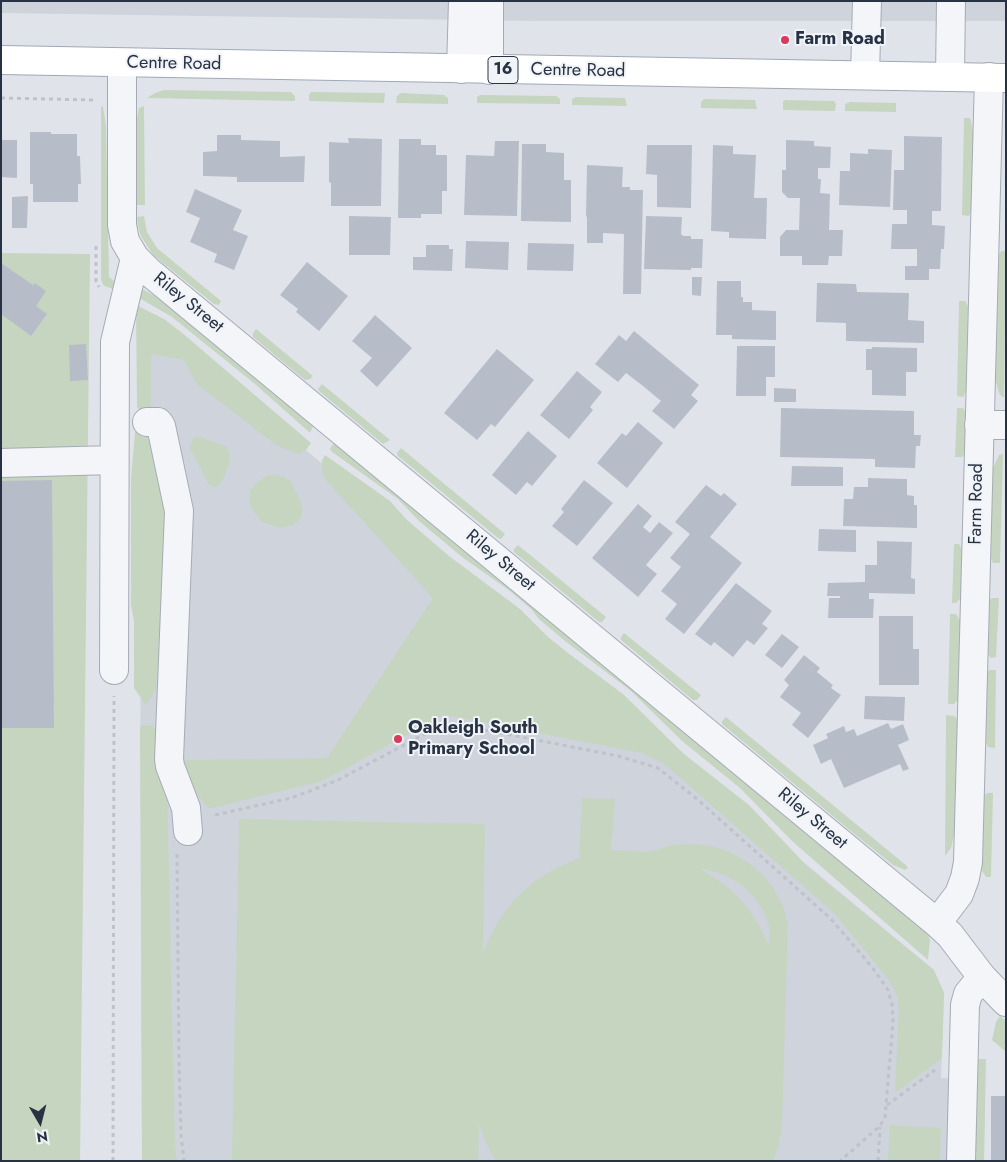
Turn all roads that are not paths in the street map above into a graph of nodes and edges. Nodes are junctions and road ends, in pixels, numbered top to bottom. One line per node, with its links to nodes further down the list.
1 (463, 1): 7 (street)
2 (489, 1): 8 (street)
3 (867, 1): 9 (street)
4 (951, 1): 10 (street)
5 (1, 60): 6 (main road, Centre Road / 16)
6 (122, 63): 7 (main road, Centre Road / 16); 12 (street, Riley Street)
7 (461, 69): 8 (main road, Centre Road / 16)
8 (489, 70): 9 (main road, Centre Road / 16)
9 (865, 75): 10 (main road, Centre Road / 16)
10 (950, 77): 11 (main road, Centre Road / 16)
11 (997, 77): 14 (street, Farm Road)
12 (135, 258): 16 (street); 20 (street, Riley Street)
13 (148, 422): 19 (street)
14 (979, 425): 15 (street); 20 (street, Farm Road)
15 (1006, 425)
16 (114, 460): 17 (street); 18 (street)
17 (1, 463)
18 (114, 670)
19 (188, 831)
20 (937, 922): 21 (street, Riley Street)
21 (982, 977): 22 (street, Riley Street); 23 (street)
22 (1006, 1002)
23 (961, 1161)

